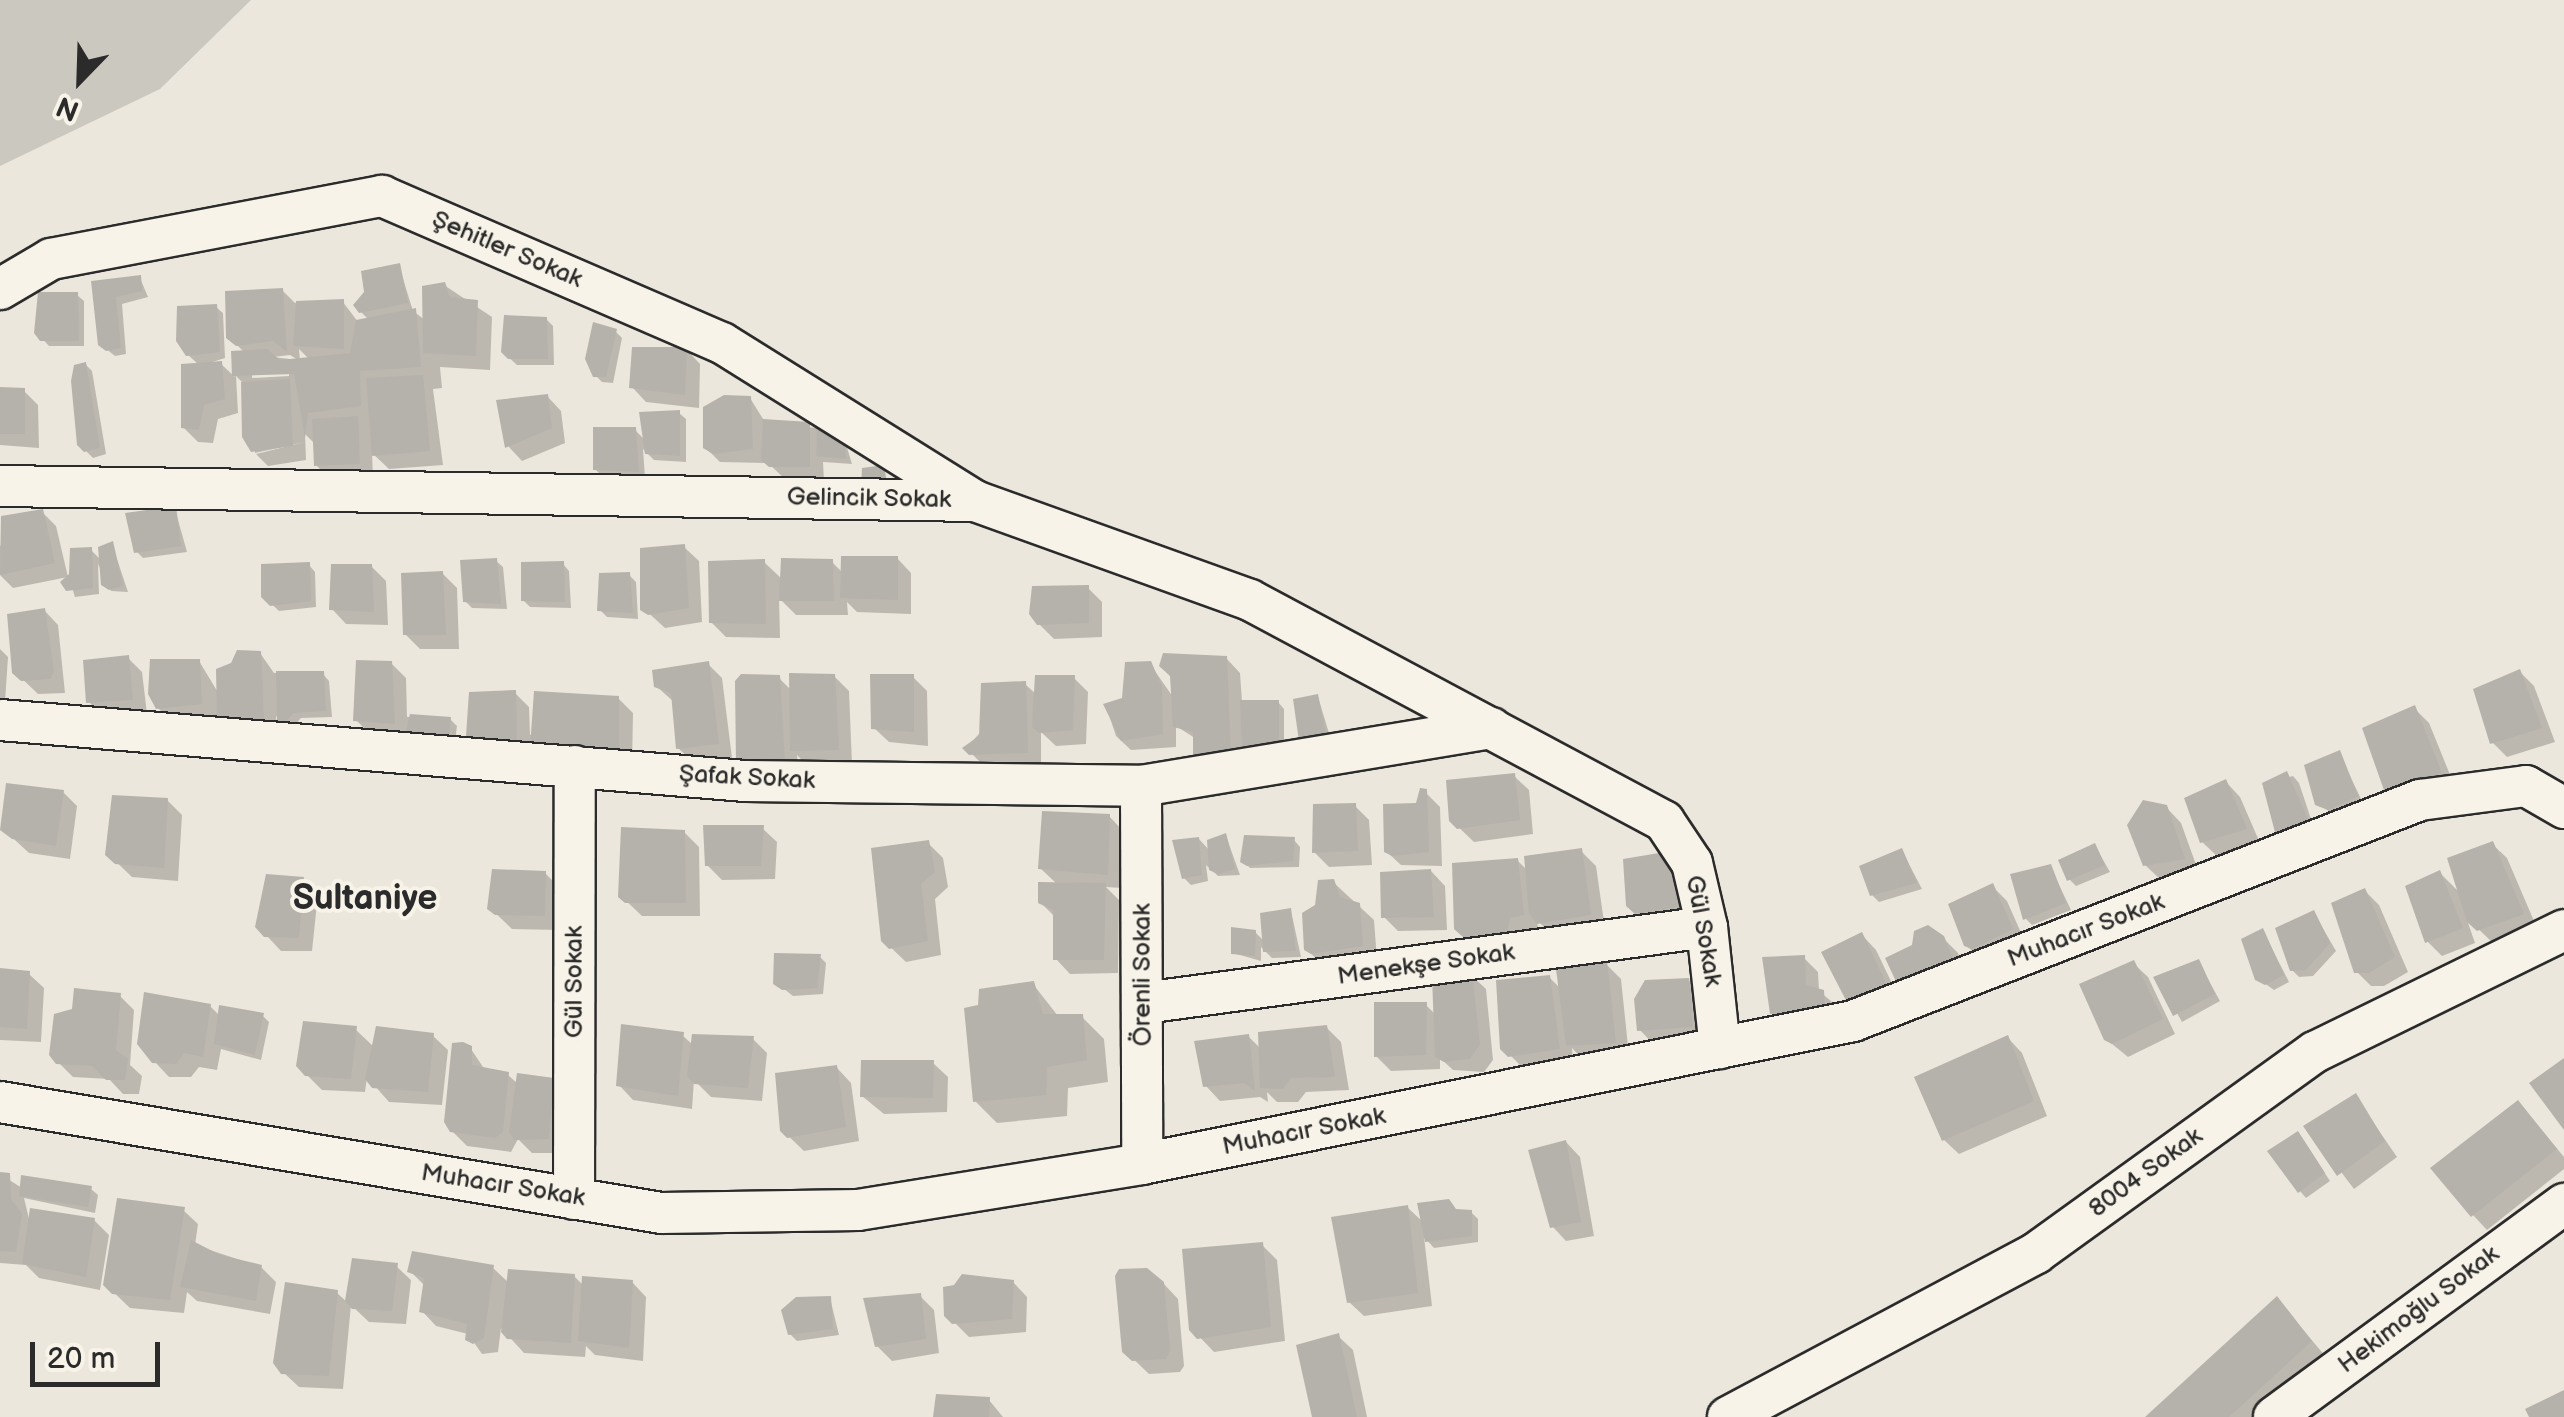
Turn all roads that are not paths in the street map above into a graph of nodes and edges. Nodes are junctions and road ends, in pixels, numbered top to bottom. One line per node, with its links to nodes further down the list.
1 (0, 289): 3 (street, Şehitler Sokak)
2 (0, 486): 3 (street, Gelincik Sokak)
3 (975, 500): 5 (street, Gelincik Sokak)
4 (0, 720): 6 (street, Şafak Sokak)
5 (1491, 728): 7 (street, Şafak Sokak); 9 (street, Gelincik Sokak)
6 (575, 766): 7 (street, Şafak Sokak); 16 (street, Gül Sokak)
7 (1141, 786): 12 (street, Örenli Sokak)
8 (2564, 808): 13 (street, Muhacır Sokak)
9 (1664, 822): 10 (street, Gül Sokak)
10 (1707, 927): 12 (street, Menekşe Sokak); 13 (street, Gül Sokak)
11 (2564, 930): 18 (street, 8004 Sokak)
12 (1144, 1003): 15 (street, Örenli Sokak)
13 (1720, 1048): 15 (street, Muhacır Sokak)
14 (0, 1102): 16 (street, Muhacır Sokak)
15 (1142, 1164): 16 (street, Muhacır Sokak)
16 (574, 1198)
17 (2564, 1204): 19 (street, Hekimoğlu Sokak)
18 (1728, 1417)
19 (2274, 1417)

